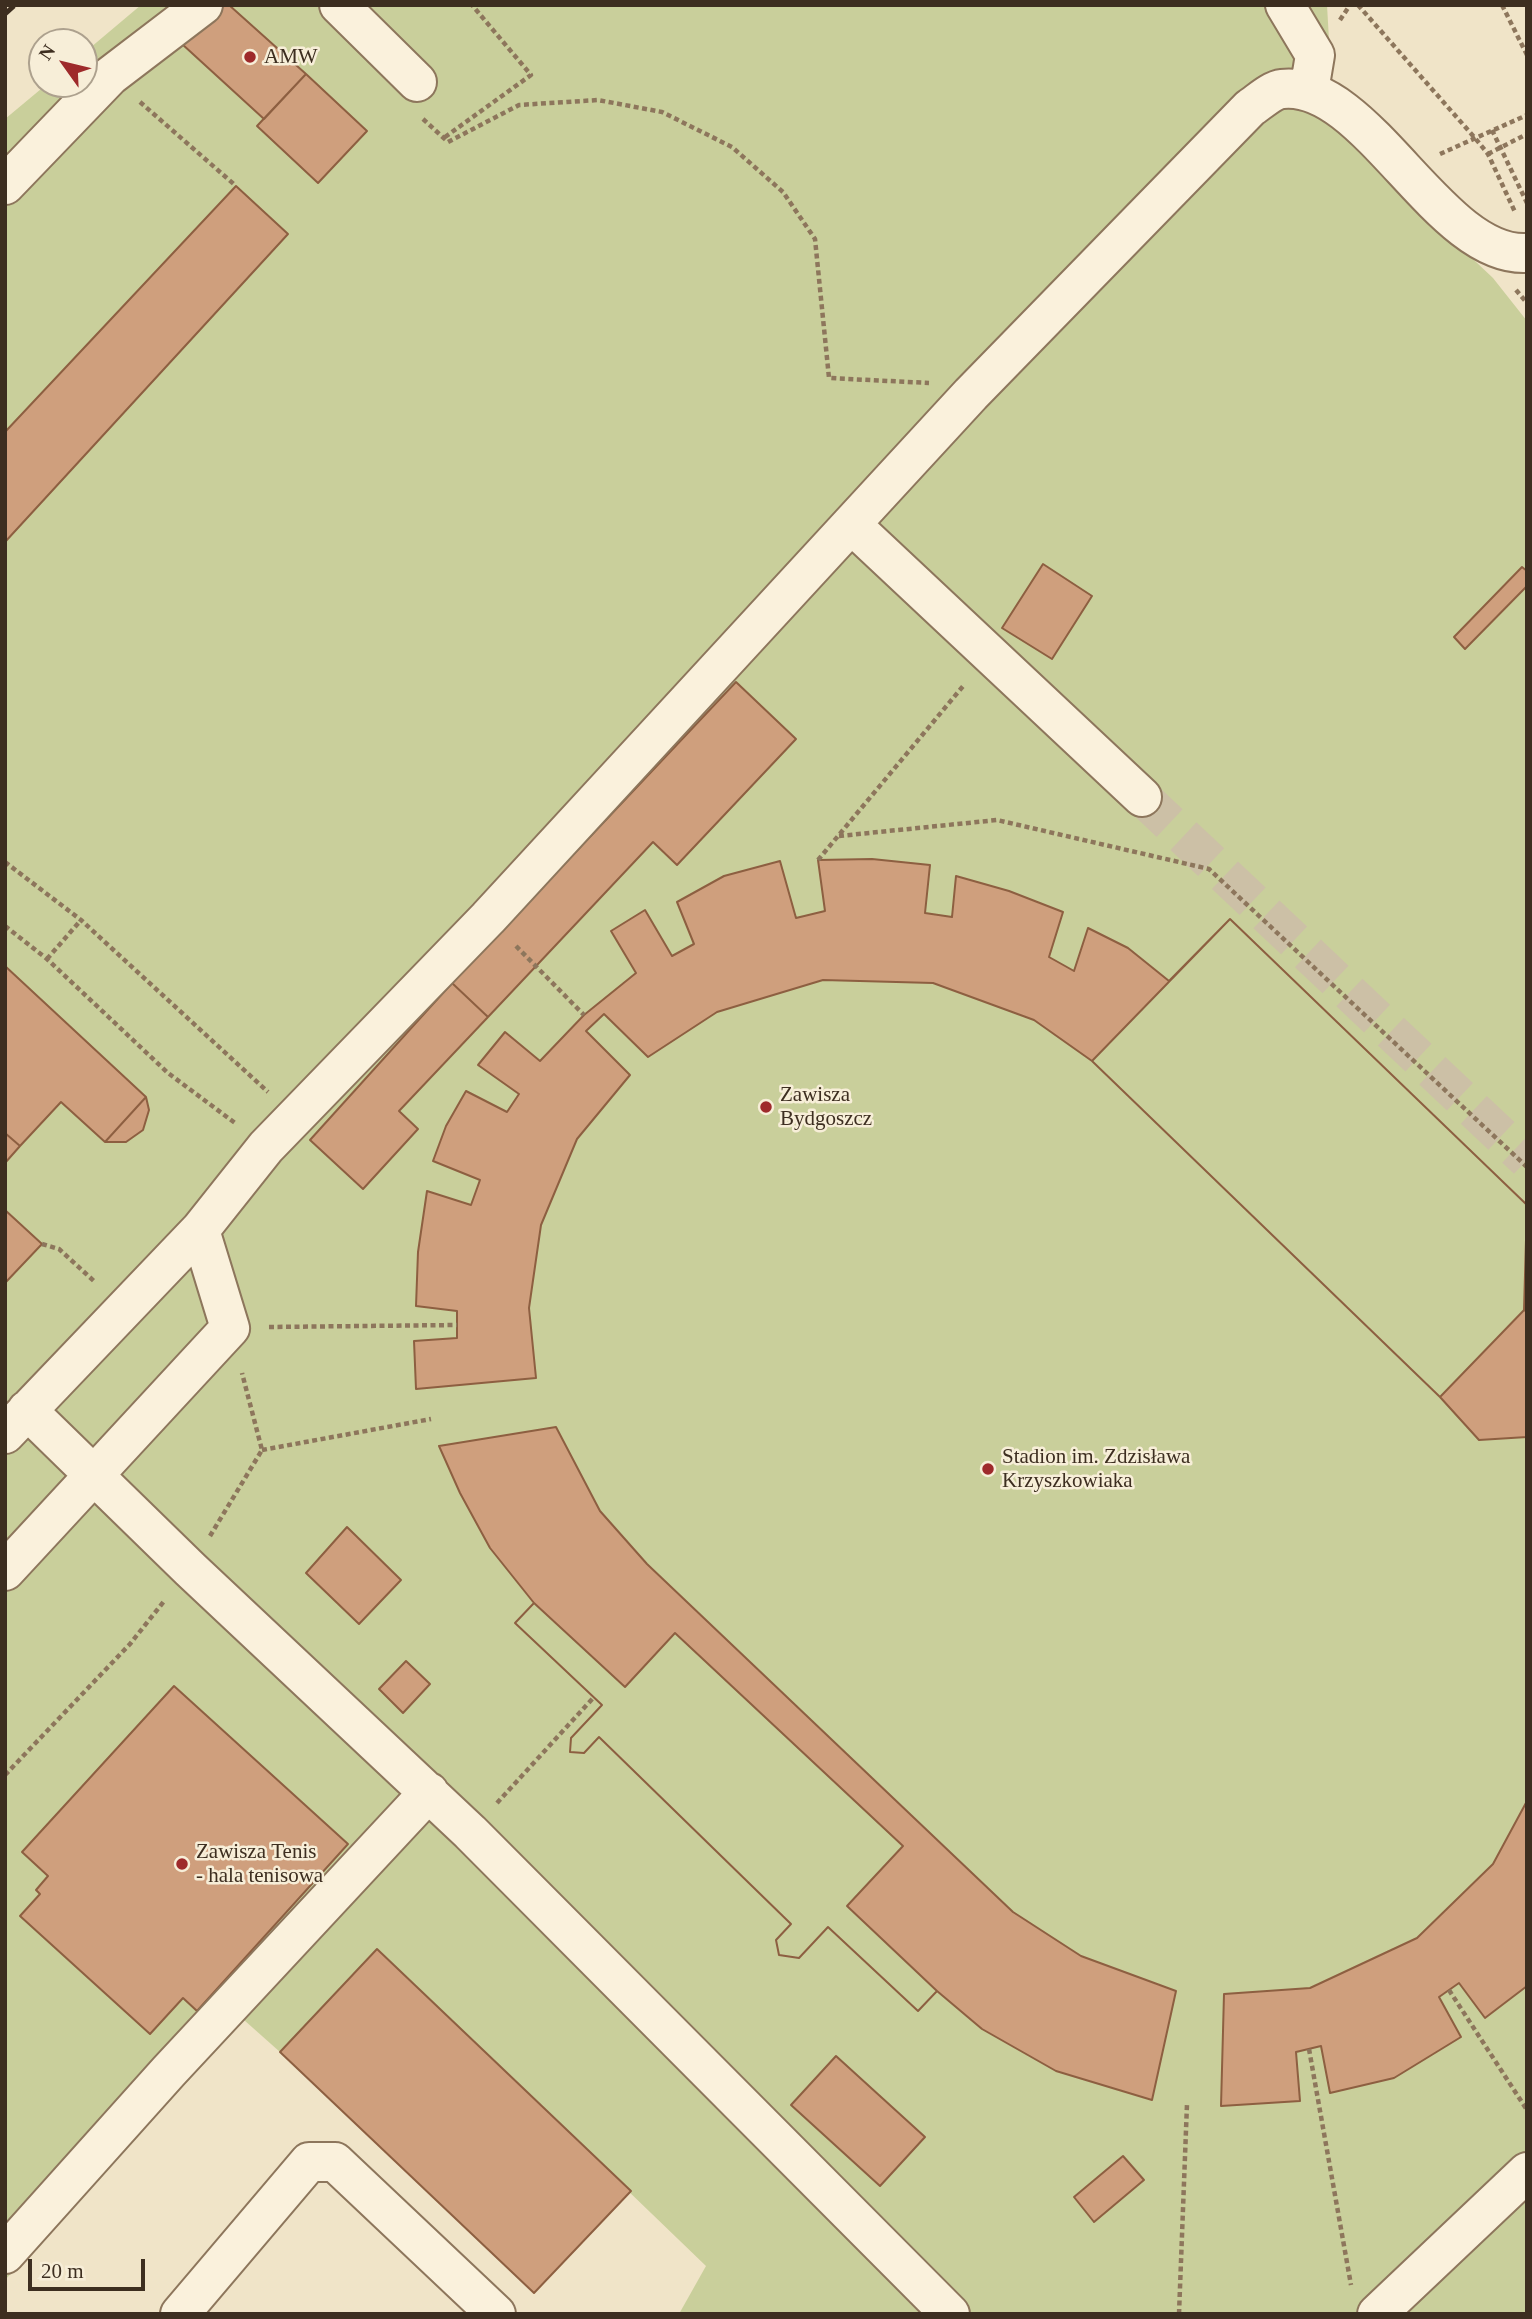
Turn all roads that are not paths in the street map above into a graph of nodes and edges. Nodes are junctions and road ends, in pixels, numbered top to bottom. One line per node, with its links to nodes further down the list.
1 (202, 5): 6 (lane)
2 (339, 5): 5 (lane)
3 (1285, 5): 4 (lane)
4 (1308, 91): 7 (lane); 8 (lane)
5 (415, 97)
6 (5, 185)
7 (1522, 235)
8 (852, 525): 9 (lane); 10 (lane)
9 (1142, 797)
10 (200, 1230): 11 (lane); 12 (lane)
11 (16, 1422): 12 (lane)
12 (94, 1475): 13 (lane); 14 (lane)
13 (5, 1571)
14 (429, 1792): 16 (lane); 20 (lane)
15 (1527, 2172): 17 (lane)
16 (5, 2254)
17 (1364, 2300)
18 (180, 2314): 19 (lane)
19 (496, 2314)
20 (950, 2314)

